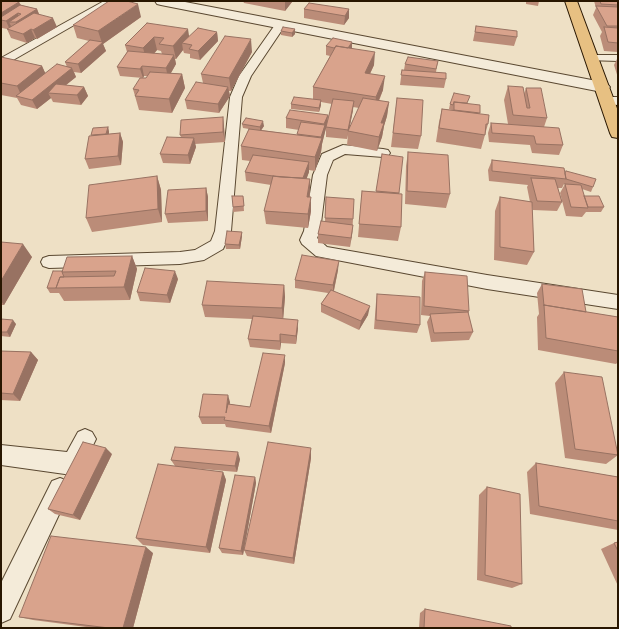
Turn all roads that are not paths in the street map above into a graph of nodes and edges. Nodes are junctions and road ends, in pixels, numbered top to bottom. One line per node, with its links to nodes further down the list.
1 (111, 1): 7 (street)
2 (161, 1): 4 (street)
3 (571, 1): 5 (main road)
4 (281, 24): 8 (street); 12 (street)
5 (591, 58): 6 (street); 8 (main road)
6 (618, 58)
7 (1, 63)
8 (602, 87): 9 (main road)
9 (612, 101): 10 (main road)
10 (618, 133)
11 (383, 153): 13 (street)
12 (50, 262)
13 (618, 302)
14 (84, 439): 16 (street)
15 (1, 455): 16 (street)
16 (72, 463): 17 (street)
17 (1, 610)

